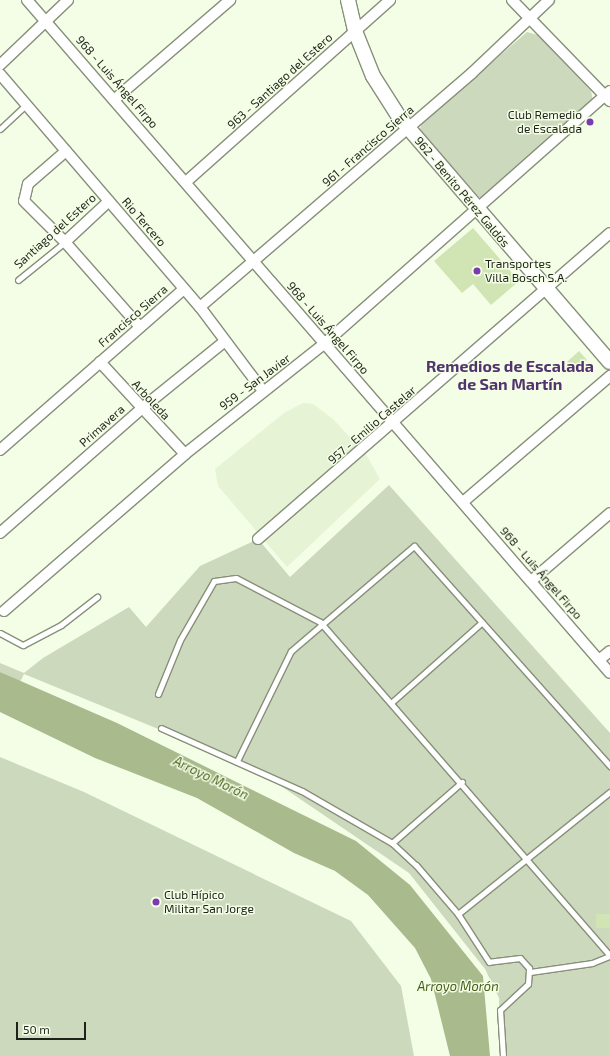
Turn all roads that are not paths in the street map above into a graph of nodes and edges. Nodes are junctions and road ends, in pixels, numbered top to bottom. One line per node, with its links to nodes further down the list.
1 (27, 0): 8 (street, 968 - Luis Ángel Firpo)
2 (68, 0): 8 (street)
3 (230, 0): 14 (street)
4 (348, 0): 10 (main road, 962 - Benito Pérez Galdós)
5 (390, 0): 10 (street, 963 - Santiago del Estero)
6 (512, 0): 9 (street)
7 (549, 0): 9 (street, 961 - Francisco Sierra)
8 (45, 20): 11 (street); 14 (street, 968 - Luis Ángel Firpo)
9 (531, 20): 13 (street); 16 (street, 961 - Francisco Sierra)
10 (356, 31): 16 (main road, 962 - Benito Pérez Galdós); 19 (street, 963 - Santiago del Estero)
11 (0, 65)
12 (0, 74): 15 (street, Rio Tercero)
13 (608, 96): 21 (street, 959 - San Javier)
14 (115, 99): 19 (street, 968 - Luis Ángel Firpo)
15 (26, 105): 17 (lane); 18 (street, Rio Tercero)
16 (407, 127): 21 (main road, 962 - Benito Pérez Galdós); 24 (street, 961 - Francisco Sierra)
17 (0, 129)
18 (66, 151): 20 (street, Rio Tercero); 23 (street)
19 (187, 181): 24 (street, 968 - Luis Ángel Firpo)
20 (108, 200): 23 (street, Santiago del Estero); 26 (street, Rio Tercero)
21 (477, 211): 27 (main road, 962 - Benito Pérez Galdós); 31 (street, 959 - San Javier)
22 (610, 233): 27 (street, 957 - Emilio Castelar)
23 (65, 242): 25 (lane, Santiago del Estero); 29 (street)
24 (255, 263): 28 (street, 961 - Francisco Sierra); 31 (street, 968 - Luis Ángel Firpo)
25 (18, 280)
26 (184, 289): 28 (street, Rio Tercero); 29 (street, Francisco Sierra)
27 (547, 291): 33 (main road, 962 - Benito Pérez Galdós); 37 (street, 957 - Emilio Castelar)
28 (200, 307): 30 (street, Rio Tercero)
29 (139, 326): 32 (street, Francisco Sierra)
30 (224, 341): 35 (street, Rio Tercero); 36 (street, Primavera)
31 (324, 344): 35 (street, 959 - San Javier); 37 (street, 968 - Luis Ángel Firpo)
32 (100, 362): 36 (street, Arboleda); 38 (street, Francisco Sierra)
33 (610, 362)
34 (610, 376): 40 (street)
35 (263, 392): 39 (street, 959 - San Javier)
36 (141, 409): 39 (street, Arboleda); 42 (street, Primavera)
37 (395, 423): 40 (street, 968 - Luis Ángel Firpo); 43 (street, 957 - Emilio Castelar)
38 (0, 450)
39 (185, 454): 46 (street, 959 - San Javier)
40 (463, 502): 44 (street, 968 - Luis Ángel Firpo)
41 (610, 513): 44 (street)
42 (0, 533)
43 (258, 539)
44 (531, 581): 51 (street, 968 - Luis Ángel Firpo)
45 (97, 597): 49 (lane)
46 (2, 611)
47 (482, 622): 48 (lane); 54 (lane); 57 (lane)
48 (324, 624): 53 (lane); 54 (lane); 56 (lane)
49 (0, 633)
50 (610, 651): 51 (street)
51 (599, 660): 52 (street, 968 - Luis Ángel Firpo)
52 (610, 673)
53 (158, 694)
54 (392, 702): 58 (lane)
55 (161, 728): 56 (lane)
56 (238, 759): 60 (lane)
57 (610, 766)
58 (462, 782): 60 (lane); 61 (lane)
59 (610, 792): 61 (lane)
60 (392, 843): 62 (lane)
61 (529, 860): 62 (lane); 64 (lane)
62 (458, 914): 66 (lane)
63 (610, 946): 64 (lane)
64 (605, 951): 65 (lane)
65 (610, 956): 66 (lane)
66 (530, 972): 67 (lane)
67 (503, 1056)

